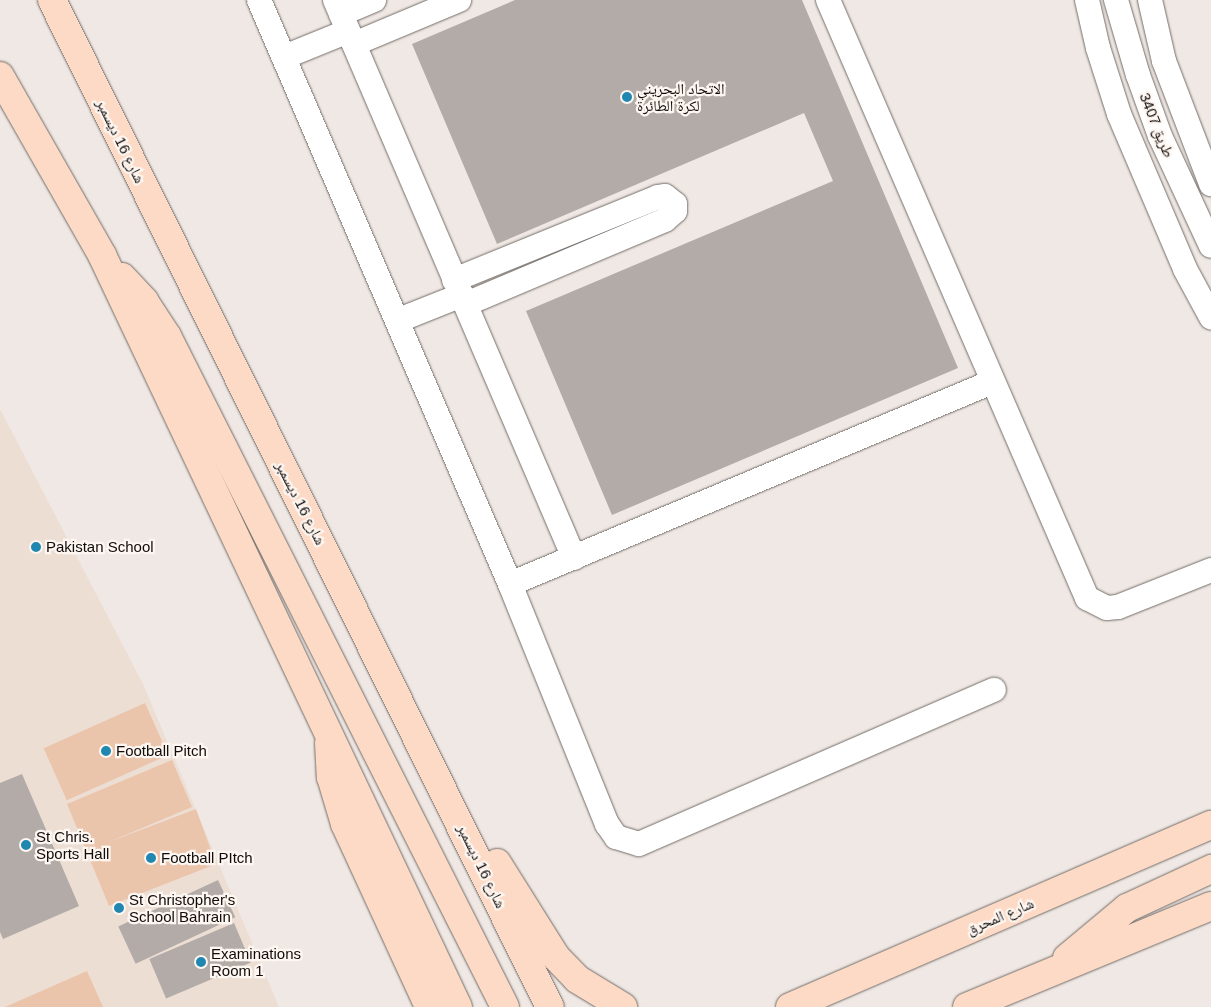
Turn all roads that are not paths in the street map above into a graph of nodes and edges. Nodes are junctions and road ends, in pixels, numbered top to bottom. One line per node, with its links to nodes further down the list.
1 (52, 0): 25 (main road, شارع 16 ديسمبر)
2 (259, 0): 10 (street)
3 (374, 0): 9 (street)
4 (459, 0): 9 (street)
5 (828, 0): 19 (street)
6 (1087, 0): 15 (street)
7 (1116, 0): 13 (street, طريق 3407)
8 (1150, 0): 12 (street, طريق 3407)
9 (344, 22): 10 (street); 16 (street)
10 (284, 58): 18 (street)
11 (0, 76): 14 (main road)
12 (1211, 184)
13 (1211, 246)
14 (102, 256): 24 (main road); 32 (main road)
15 (1202, 282): 17 (street)
16 (461, 293): 16 (street); 18 (street); 20 (street)
17 (1211, 317)
18 (399, 320): 22 (street)
19 (992, 382): 20 (street); 21 (street)
20 (574, 558): 22 (street)
21 (1211, 570)
22 (510, 584): 23 (street)
23 (994, 690)
24 (328, 728): 30 (main road); 31 (main road)
25 (421, 742): 33 (main road, شارع 16 ديسمبر); 34 (main road)
26 (1211, 825): 35 (main road, شارع المحرق)
27 (1211, 869): 29 (main road)
28 (1211, 906): 29 (main road)
29 (1042, 978): 36 (main road)
30 (429, 1007)
31 (458, 1007)
32 (506, 1007)
33 (550, 1007)
34 (623, 1007)
35 (790, 1007)
36 (967, 1007)

